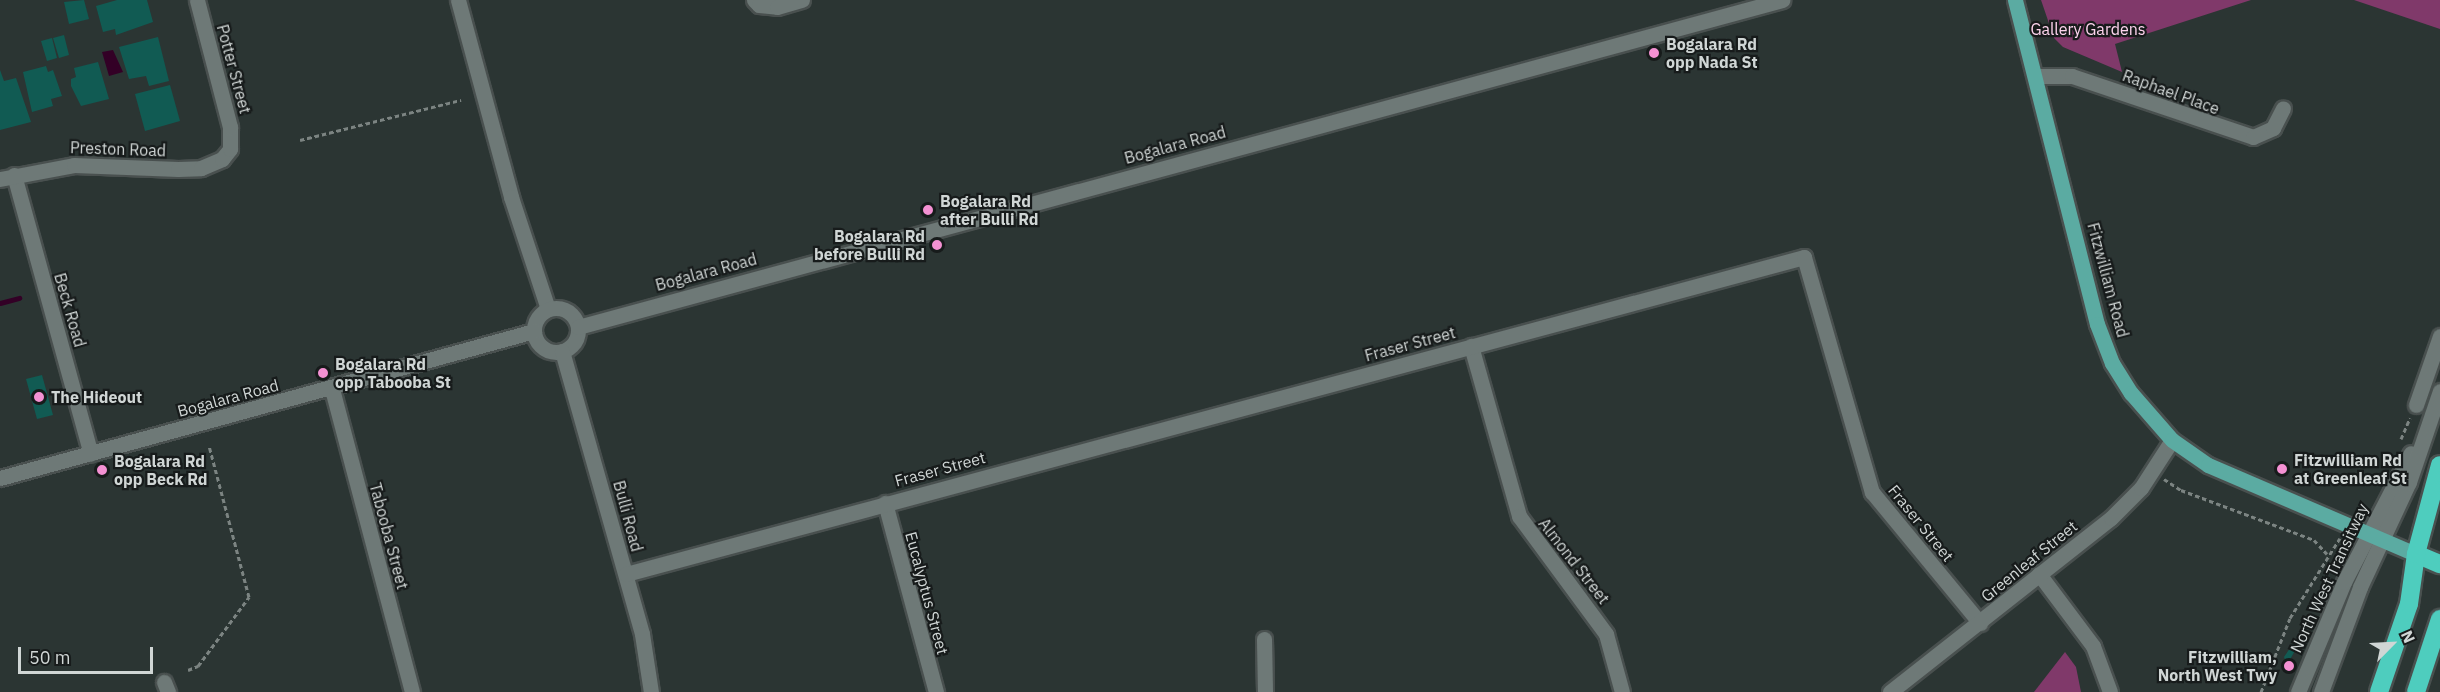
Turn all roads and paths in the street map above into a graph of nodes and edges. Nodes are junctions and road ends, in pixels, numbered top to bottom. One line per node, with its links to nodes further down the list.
1 (197, 0): 12 (street, Potter Street)
2 (458, 0): 14 (street)
3 (802, 0): 6 (street)
4 (1782, 0): 7 (street, Bogalara Road)
5 (2015, 0): 8 (main road, Fitzwilliam Road)
6 (757, 3)
7 (1746, 5): 15 (street, Bogalara Road)
8 (2035, 76): 10 (street, Raphael Place); 23 (main road, Fitzwilliam Road)
9 (461, 100): 11 (path)
10 (2283, 108)
11 (300, 140)
12 (230, 148): 13 (street, Preston Road)
13 (7, 177): 25 (street, Beck Road)
14 (548, 309): 15 (street); 16 (street)
15 (578, 327): 19 (street)
16 (534, 331): 19 (street); 20 (street, Bogalara Road)
17 (2440, 336): 22 (street)
18 (1471, 346): 29 (street, Fraser Street); 36 (street, Fraser Street); 43 (street, Almond Street)
19 (562, 351): 33 (street, Bulli Road)
20 (332, 389): 25 (street, Bogalara Road); 39 (street, Tabooba Street)
21 (2440, 391): 30 (street, North West Transitway)
22 (2416, 405)
23 (2172, 440): 30 (main road, Fitzwilliam Road); 34 (street, Greenleaf Street)
24 (209, 446): 38 (path)
25 (92, 454): 27 (street, Bogalara Road)
26 (2440, 465): 31 (highway)
27 (0, 478)
28 (2181, 490): 46 (path)
29 (885, 503): 33 (street, Fraser Street); 41 (street, Eucalyptus Street)
30 (2377, 536): 31 (main road, Fitzwilliam Road); 47 (street, North West Transitway); 48 (street, North West Transitway)
31 (2416, 554): 32 (highway, Fitzwilliam Road); 49 (highway)
32 (2440, 564)
33 (626, 574): 40 (street, Bulli Road)
34 (2039, 574): 36 (street, Greenleaf Street); 45 (street)
35 (2440, 619): 50 (highway)
36 (1980, 623): 44 (street, Greenleaf Street)
37 (1264, 639): 42 (street)
38 (188, 670)
39 (412, 692)
40 (651, 692)
41 (936, 692)
42 (1264, 692)
43 (1622, 692)
44 (1890, 692)
45 (2110, 692)
46 (2261, 692)
47 (2298, 692)
48 (2321, 692)
49 (2379, 692)
50 (2416, 692)

